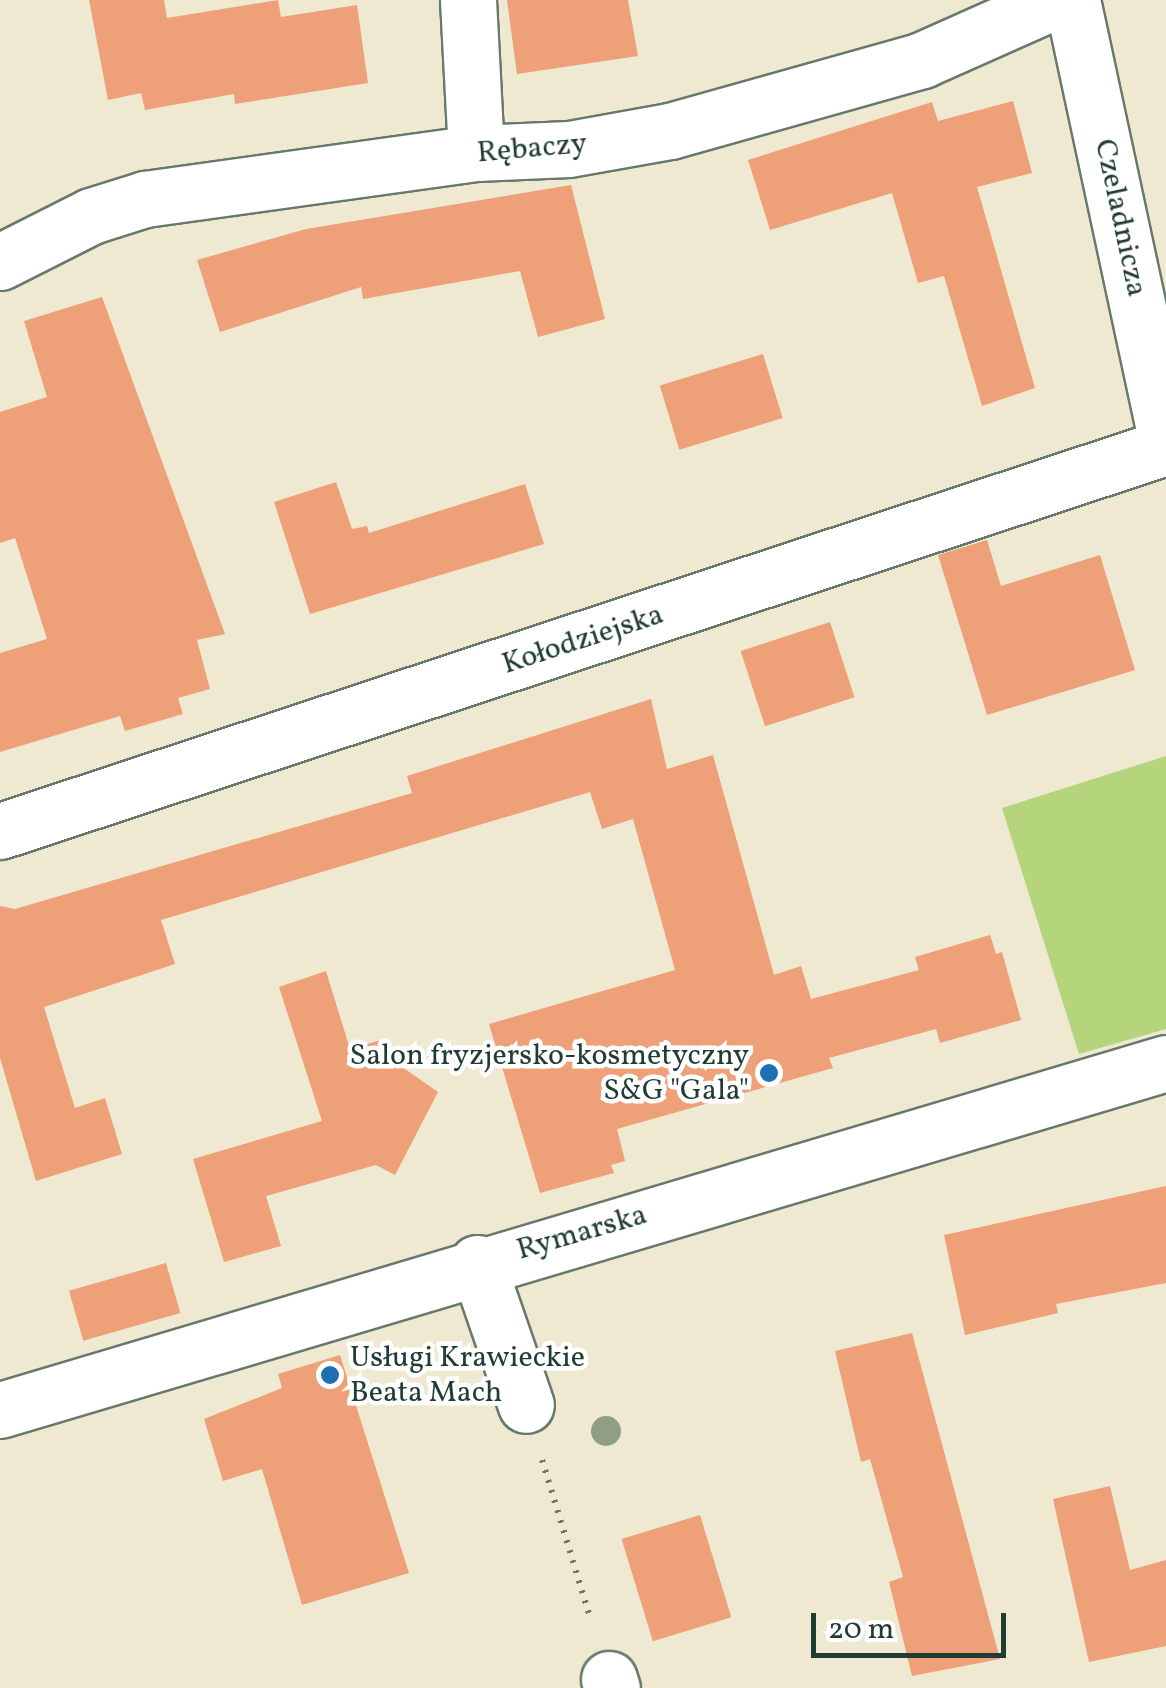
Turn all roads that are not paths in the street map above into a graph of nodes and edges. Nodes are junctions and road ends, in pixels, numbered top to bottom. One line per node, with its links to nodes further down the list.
1 (468, 0): 4 (street)
2 (1057, 0): 4 (street, Rębaczy)
3 (1072, 0): 6 (street, Czeladnicza)
4 (476, 153): 5 (street, Rębaczy)
5 (0, 262)
6 (1166, 437)
7 (1166, 447): 8 (street, Kołodziejska)
8 (0, 831)
9 (1166, 1063): 10 (street, Rymarska)
10 (477, 1263): 11 (street); 12 (street, Rymarska)
11 (526, 1406)
12 (0, 1410)

